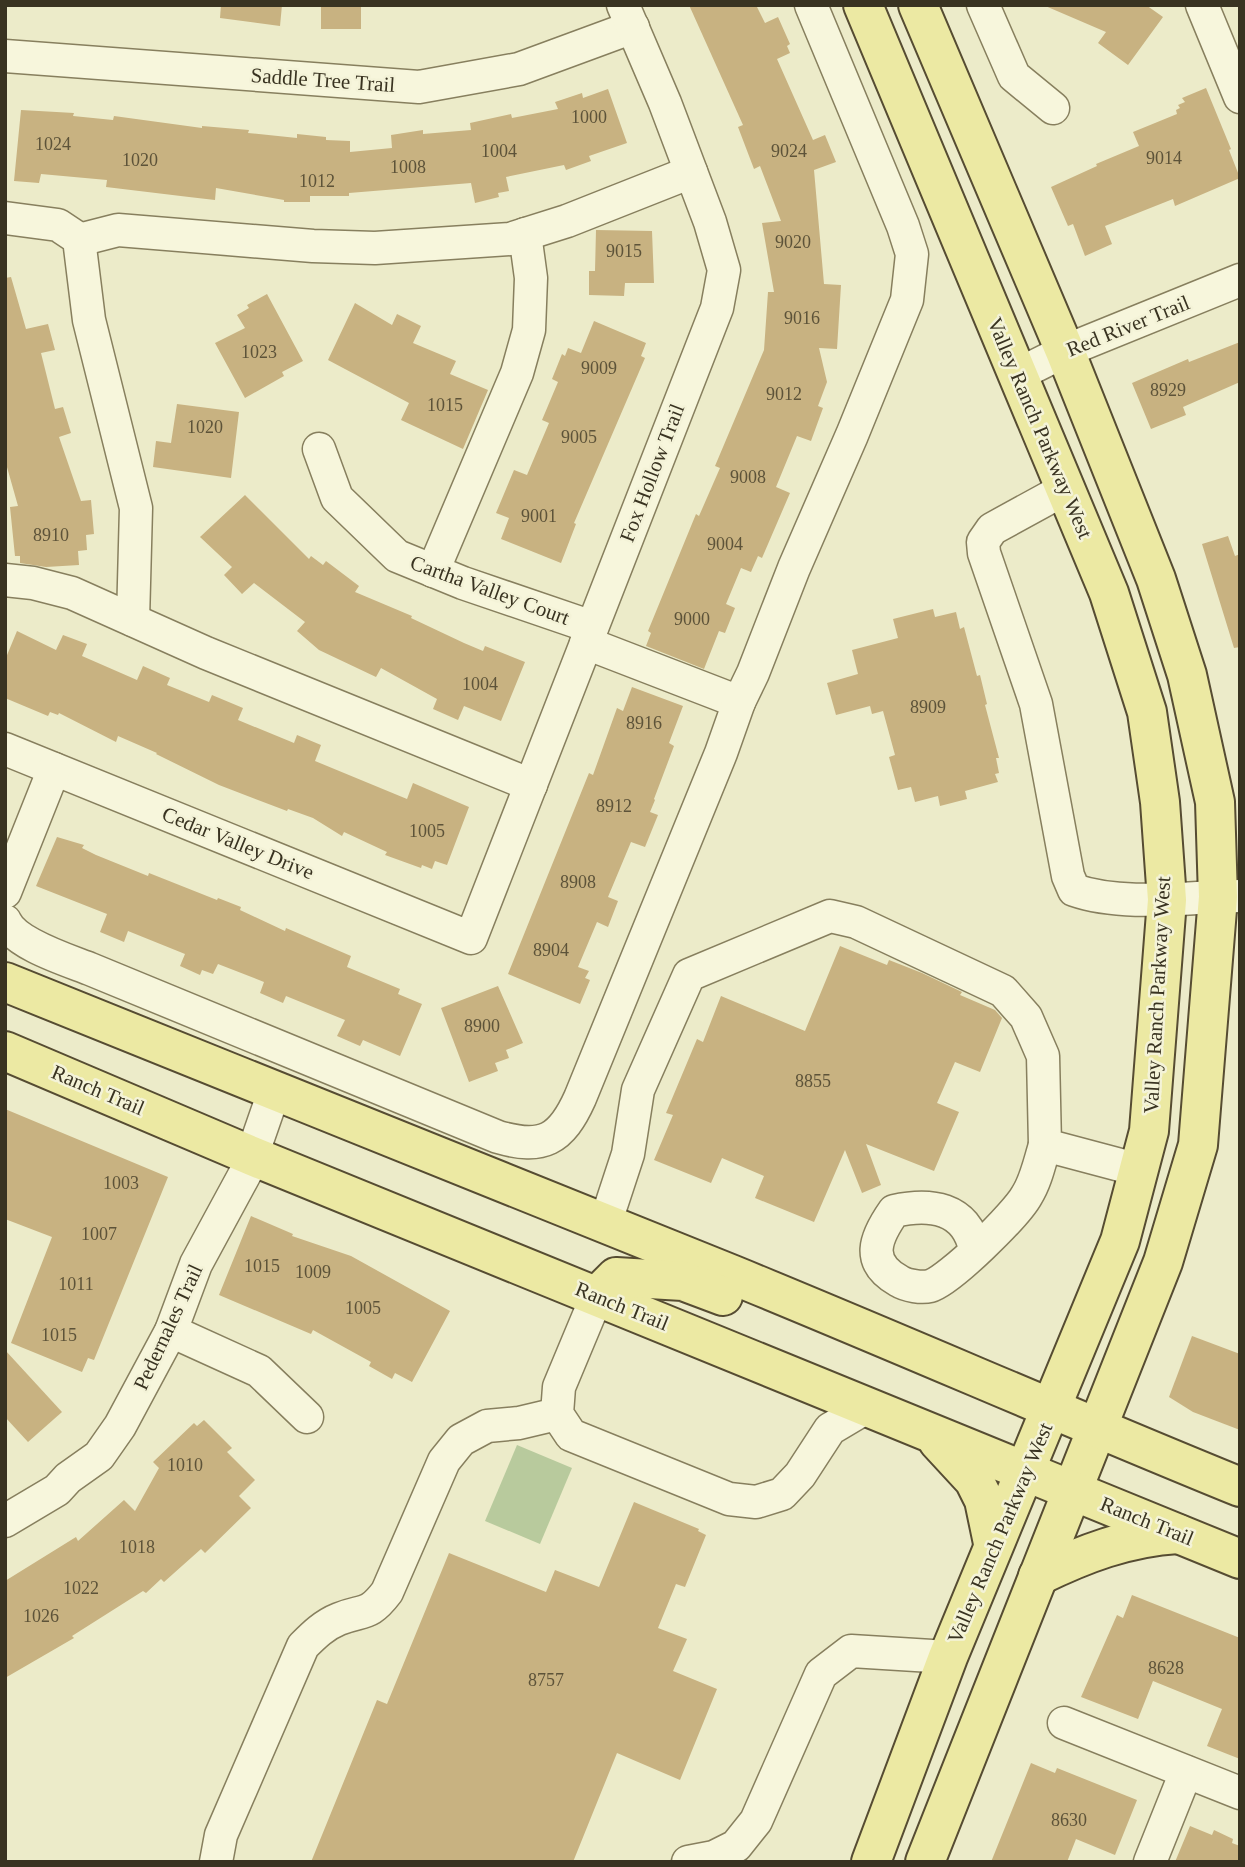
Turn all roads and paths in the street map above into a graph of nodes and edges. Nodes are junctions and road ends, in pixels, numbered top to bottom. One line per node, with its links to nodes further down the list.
1 (811, 5): 23 (street)
2 (863, 5): 16 (main road, Valley Ranch Parkway West)
3 (918, 5): 15 (main road)
4 (983, 5): 9 (street)
5 (1202, 5): 8 (street)
6 (628, 16): 7 (street, Saddle Tree Trail); 10 (street, Fox Hollow Trail)
7 (5, 56)
8 (1240, 97)
9 (1052, 108)
10 (691, 172): 12 (street); 22 (street, Fox Hollow Trail)
11 (5, 218): 13 (street)
12 (526, 234): 13 (street); 19 (street)
13 (79, 240): 21 (street)
14 (1240, 280): 15 (street, Red River Trail)
15 (1065, 351): 16 (street, Red River Trail); 28 (main road)
16 (1017, 375): 18 (main road, Valley Ranch Parkway West)
17 (320, 449): 19 (street, Cartha Valley Court)
18 (1065, 489): 29 (main road, Valley Ranch Parkway West); 29 (street)
19 (433, 571): 22 (street, Cartha Valley Court)
20 (5, 580): 21 (street)
21 (133, 620): 26 (street)
22 (589, 635): 23 (street, Cartha Valley Court); 26 (street, Fox Hollow Trail)
23 (739, 702): 30 (street)
24 (5, 749): 25 (street, Cedar Valley Drive)
25 (54, 769): 27 (street); 31 (street, Cedar Valley Drive)
26 (531, 785): 31 (street, Fox Hollow Trail)
27 (5, 892)
28 (1229, 896): 29 (street); 47 (main road)
29 (1167, 900): 37 (main road, Valley Ranch Parkway West)
30 (5, 921)
31 (471, 938)
32 (5, 982): 34 (main road)
33 (5, 1051): 36 (main road, Ranch Trail)
34 (275, 1089): 36 (street, Pedernales Trail); 38 (main road)
35 (1045, 1145): 37 (street); 38 (street); 39 (street)
36 (252, 1156): 40 (main road, Ranch Trail); 42 (street, Pedernales Trail)
37 (1139, 1170): 44 (main road, Valley Ranch Parkway West)
38 (605, 1224): 41 (main road)
39 (975, 1250)
40 (597, 1296): 41 (main road); 43 (main road, Ranch Trail); 45 (street)
41 (827, 1315): 44 (main road)
42 (171, 1331): 46 (street); 52 (street, Pedernales Trail)
43 (867, 1407): 45 (street); 48 (main road, Ranch Trail)
44 (1052, 1410): 47 (main road); 49 (main road, Valley Ranch Parkway West)
45 (557, 1414): 61 (street)
46 (307, 1417)
47 (1097, 1428): 50 (main road); 51 (main road)
48 (928, 1432): 49 (main road, Ranch Trail); 54 (main road)
49 (1025, 1471): 51 (main road, Ranch Trail); 54 (main road, Valley Ranch Parkway West)
50 (1240, 1487)
51 (1072, 1490): 53 (main road, Ranch Trail); 56 (main road)
52 (9, 1513)
53 (1178, 1534): 55 (main road, Ranch Trail); 56 (main road)
54 (993, 1544): 57 (main road, Valley Ranch Parkway West)
55 (1240, 1559)
56 (1038, 1576): 64 (main road)
57 (948, 1657): 62 (street); 63 (main road, Valley Ranch Parkway West)
58 (1064, 1723): 59 (street)
59 (1186, 1772): 60 (street); 65 (street)
60 (1240, 1793)
61 (216, 1862)
62 (688, 1862)
63 (870, 1862)
64 (925, 1862)
65 (1150, 1862)

